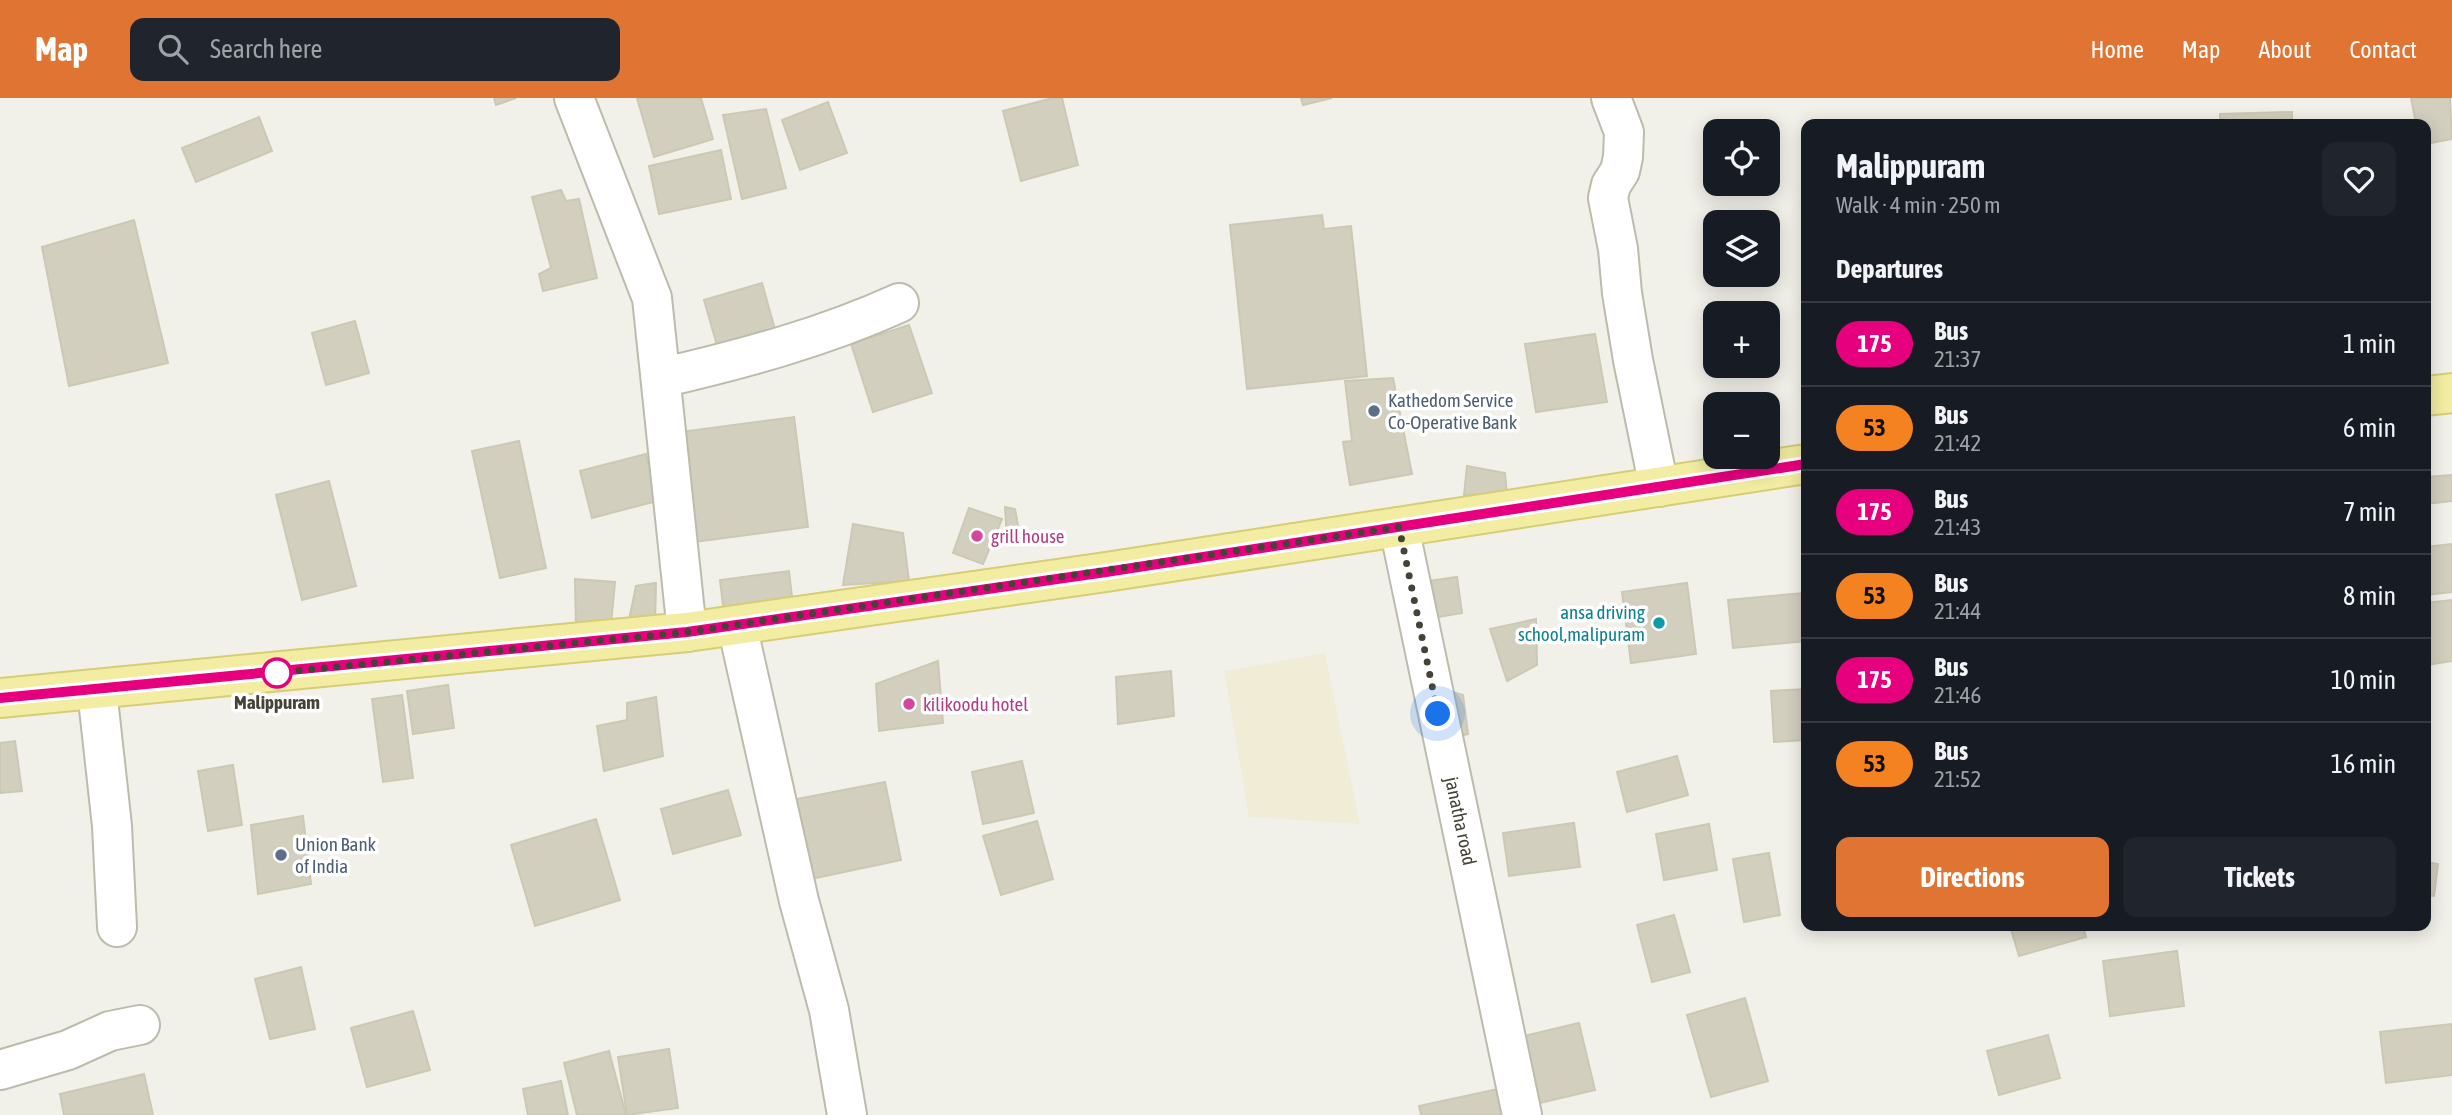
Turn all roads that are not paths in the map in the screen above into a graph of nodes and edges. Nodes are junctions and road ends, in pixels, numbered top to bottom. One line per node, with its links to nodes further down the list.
1 (575, 98): 4 (street)
2 (1611, 98): 8 (street)
3 (899, 303): 4 (street)
4 (661, 378): 11 (street)
5 (2452, 393): 6 (main road)
6 (2431, 395)
7 (1801, 465): 8 (main road)
8 (1659, 486): 9 (main road)
9 (1399, 527): 10 (main road); 18 (street, janatha road)
10 (737, 625): 11 (main road); 17 (street)
11 (687, 632): 12 (main road)
12 (97, 690): 13 (main road); 14 (street)
13 (0, 698)
14 (117, 927)
15 (140, 1024): 16 (street)
16 (0, 1070)
17 (847, 1115)
18 (1522, 1115)

